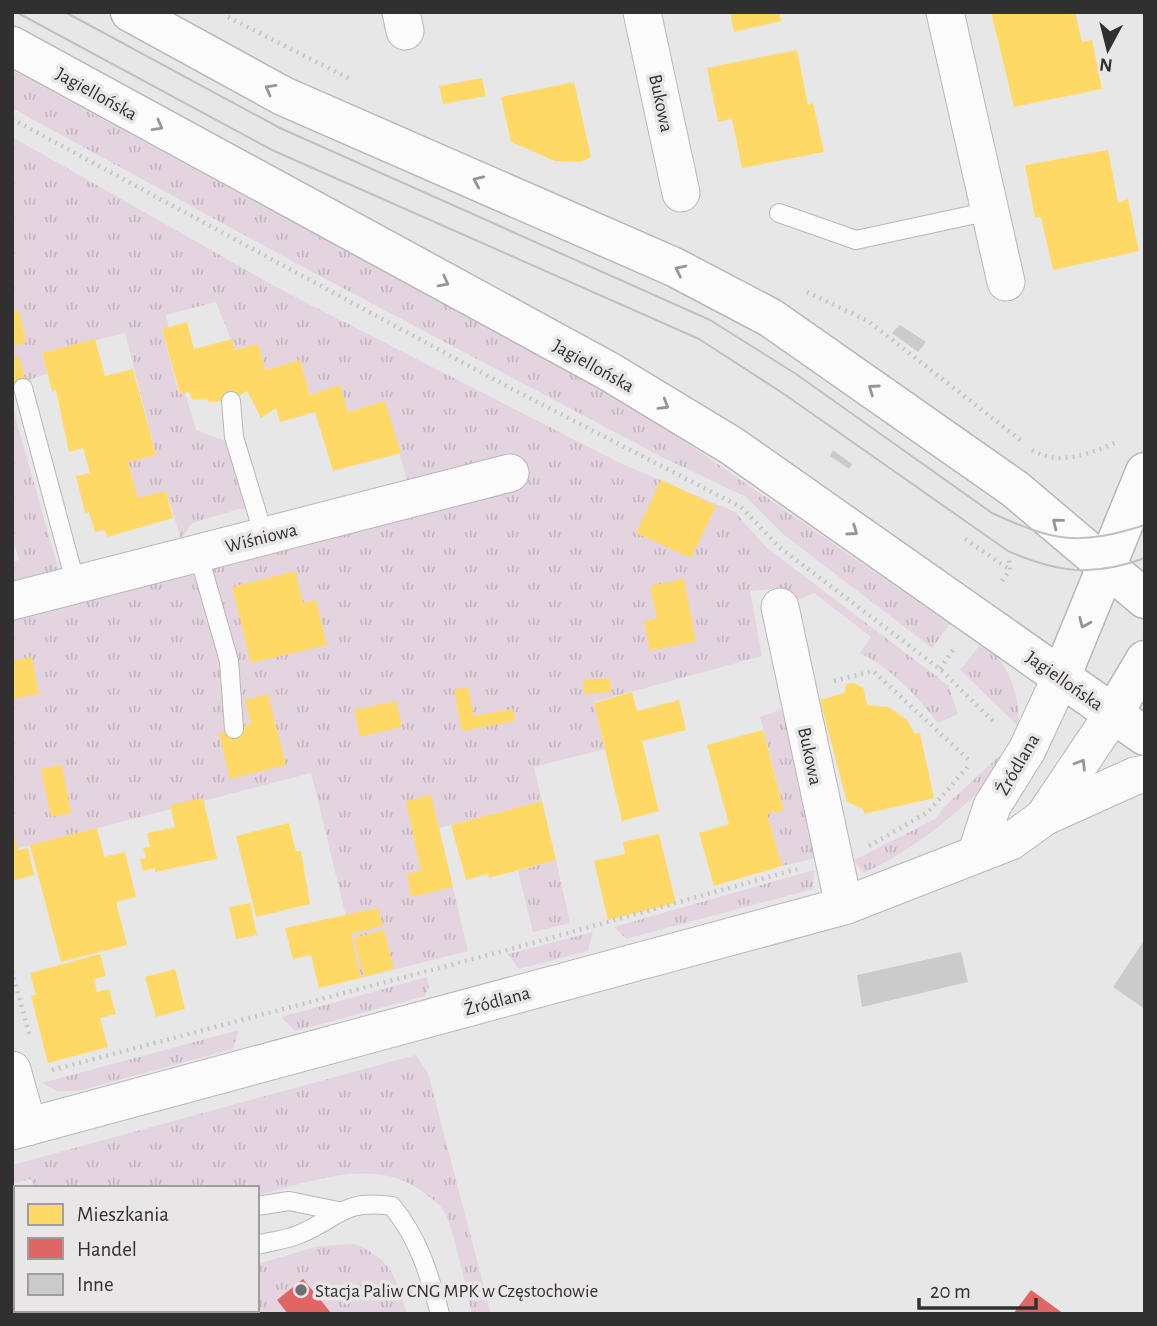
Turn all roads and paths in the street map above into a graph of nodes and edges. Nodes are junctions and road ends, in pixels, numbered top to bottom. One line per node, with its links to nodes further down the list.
1 (130, 12): 18 (main road, one-way to 1)
2 (642, 12): 6 (street, Bukowa)
3 (945, 12): 7 (street)
4 (12, 46): 26 (main road, Jagiellońska, one-way to 26)
5 (12, 120): 30 (path)
6 (681, 193)
7 (990, 211): 8 (lane); 9 (street)
8 (779, 212)
9 (1006, 282)
10 (23, 388): 21 (lane)
11 (231, 401): 14 (lane)
12 (1145, 472): 18 (main road)
13 (510, 473): 14 (street, Wiśniowa)
14 (264, 536): 16 (street, Wiśniowa)
15 (965, 540): 19 (path)
16 (198, 553): 21 (street, Wiśniowa); 29 (lane)
17 (1009, 558): 19 (path)
18 (1108, 569): 22 (main road); 26 (main road, one-way to 26)
19 (1010, 570): 20 (path)
20 (1002, 581)
21 (76, 585): 23 (street, Wiśniowa)
22 (1145, 599)
23 (12, 601)
24 (780, 607): 37 (street, Bukowa)
25 (1145, 660): 28 (main road)
26 (1061, 677): 28 (main road, Jagiellońska); 36 (street, Źródlana)
27 (829, 682): 33 (path)
28 (1113, 714): 31 (main road, Jagiellońska); 35 (street, Źródlana, one-way to 28)
29 (234, 729)
30 (992, 736)
31 (1145, 736)
32 (978, 753): 33 (path)
33 (971, 762): 37 (path)
34 (1145, 774): 35 (street, Źródlana)
35 (1043, 818): 36 (street, Źródlana)
36 (977, 852): 38 (street, Źródlana)
37 (833, 858): 38 (street, Bukowa); 40 (path)
38 (844, 906): 41 (street, Źródlana)
39 (12, 971): 40 (path)
40 (28, 1064): 41 (street)
41 (20, 1129)
42 (259, 1206): 43 (lane)
43 (338, 1211): 44 (lane); 45 (lane)
44 (259, 1244)
45 (440, 1314)

